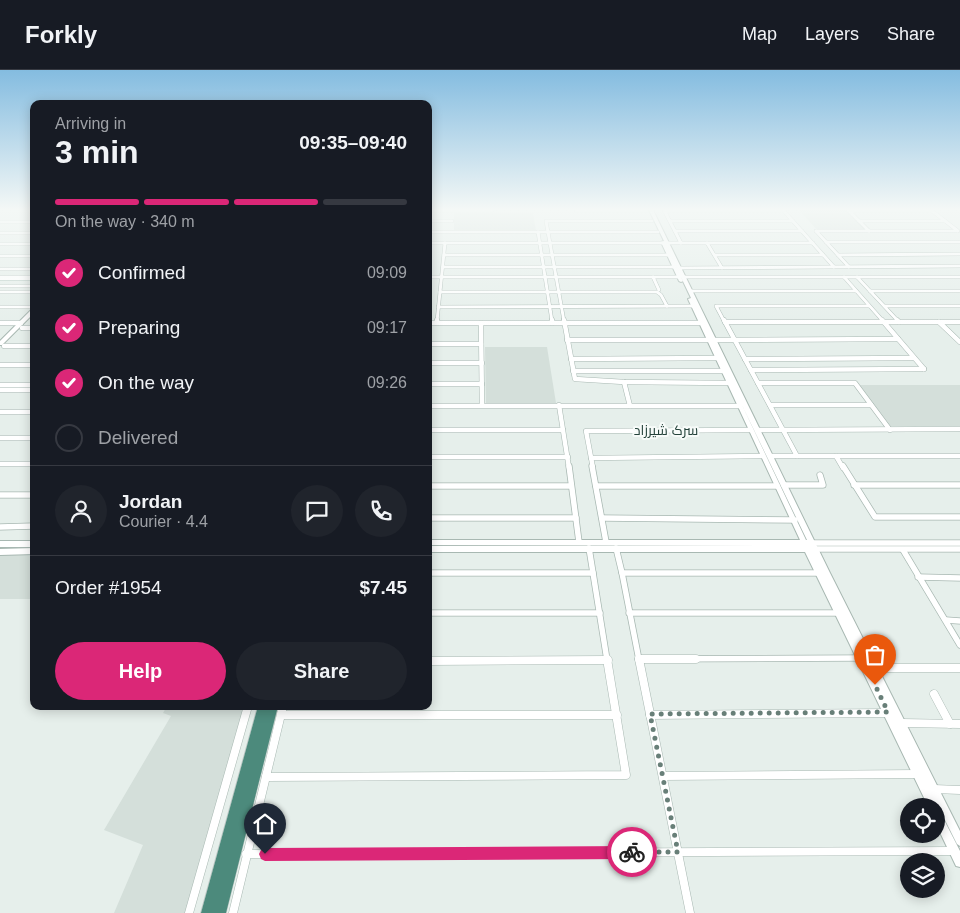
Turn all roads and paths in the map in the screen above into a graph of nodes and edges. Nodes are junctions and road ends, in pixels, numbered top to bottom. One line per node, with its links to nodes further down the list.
1 (444, 249): 10 (street)
2 (541, 249): 11 (street)
3 (551, 249): 12 (street)
4 (667, 249): 13 (street)
5 (668, 249): 21 (street)
6 (711, 249): 14 (street)
7 (818, 249): 15 (street)
8 (833, 249): 16 (street)
9 (960, 254): 16 (street)
10 (444, 255): 11 (street); 20 (street)
11 (542, 255): 12 (street); 26 (street)
12 (552, 255): 13 (street); 27 (street)
13 (668, 255): 21 (street)
14 (715, 255): 15 (street); 28 (street)
15 (823, 255): 22 (street)
16 (838, 255): 23 (street)
17 (0, 256): 18 (street)
18 (30, 256)
19 (960, 266): 23 (street)
20 (443, 267): 26 (street); 29 (street)
21 (677, 267): 27 (street); 28 (street); 33 (street)
22 (834, 267): 23 (street); 28 (street)
23 (849, 267)
24 (0, 268): 25 (street)
25 (30, 268)
26 (544, 268): 27 (street); 30 (street)
27 (554, 268): 31 (street)
28 (722, 268)
29 (441, 277): 30 (street); 37 (street); 47 (street)
30 (545, 277): 31 (street); 48 (street)
31 (556, 277): 32 (street); 49 (street)
32 (653, 277): 33 (street); 40 (street)
33 (682, 277): 34 (street); 41 (street); 51 (street)
34 (844, 277): 35 (street); 42 (street)
35 (857, 277): 36 (street); 43 (street)
36 (960, 277)
37 (432, 278)
38 (0, 281): 39 (main road)
39 (30, 281)
40 (659, 290)
41 (691, 291): 42 (street); 73 (street)
42 (856, 291): 52 (street)
43 (870, 291): 44 (street); 53 (street)
44 (960, 291)
45 (0, 292): 46 (street)
46 (30, 292)
47 (440, 292): 48 (street); 56 (street)
48 (547, 292): 49 (street); 57 (street)
49 (559, 292): 50 (street); 58 (street)
50 (667, 306): 51 (street); 58 (street)
51 (693, 306): 73 (street)
52 (869, 306): 63 (street); 72 (street)
53 (884, 306): 54 (street); 64 (street)
54 (960, 306)
55 (0, 307): 59 (street)
56 (438, 307): 57 (street); 69 (street)
57 (550, 307): 58 (street); 70 (street)
58 (561, 307): 71 (street)
59 (30, 308)
60 (30, 314): 74 (street)
61 (30, 319): 74 (street)
62 (481, 322): 69 (street); 70 (street); 83 (street)
63 (725, 322): 72 (street); 78 (street)
64 (899, 322): 65 (street); 72 (street)
65 (939, 322): 66 (street); 80 (street)
66 (960, 322)
67 (0, 323): 74 (street)
68 (432, 323): 69 (street)
69 (437, 323)
70 (552, 323): 71 (street)
71 (564, 323): 73 (street); 76 (street)
72 (883, 323): 79 (street)
73 (703, 325): 77 (street)
74 (21, 326): 75 (street); 81 (street)
75 (30, 327)
76 (567, 340): 77 (street); 87 (street)
77 (711, 340): 78 (street); 85 (street); 117 (street)
78 (735, 340): 79 (street); 88 (street)
79 (898, 340): 86 (street)
80 (960, 340)
81 (1, 344): 84 (street)
82 (432, 344): 83 (street)
83 (481, 344): 90 (street)
84 (30, 346)
85 (717, 358): 87 (street); 93 (street)
86 (914, 358): 88 (street); 94 (street)
87 (571, 359): 95 (street)
88 (745, 359): 94 (street)
89 (432, 363): 90 (street)
90 (482, 363): 100 (street)
91 (0, 365): 92 (street)
92 (30, 365)
93 (722, 370): 95 (street); 97 (street)
94 (751, 370): 98 (street)
95 (573, 371): 96 (street)
96 (624, 382): 97 (street); 110 (street)
97 (728, 383): 111 (street)
98 (758, 383): 106 (street); 107 (street)
99 (432, 384): 100 (street)
100 (482, 384): 109 (street)
101 (0, 385): 102 (street)
102 (30, 385)
103 (0, 390): 104 (street)
104 (30, 390)
105 (559, 405): 109 (street); 110 (street); 115 (street)
106 (770, 405): 107 (street); 118 (street)
107 (872, 405): 119 (street)
108 (432, 406): 109 (street)
109 (482, 406)
110 (630, 406): 111 (street)
111 (739, 406): 116 (street)
112 (0, 412): 113 (street)
113 (30, 412)
114 (432, 430): 115 (street)
115 (563, 430): 129 (street)
116 (751, 430): 123 (street); 130 (street, سرک شیرزاد)
117 (758, 430): 118 (street); 124 (street)
118 (783, 430): 119 (street); 125 (street)
119 (890, 430): 120 (street)
120 (960, 430)
121 (0, 438): 122 (street)
122 (30, 438)
123 (763, 456): 130 (street); 140 (street)
124 (771, 456): 125 (street); 134 (street)
125 (797, 456): 126 (street)
126 (836, 456): 127 (street); 135 (street)
127 (960, 456)
128 (432, 457): 129 (street)
129 (568, 457): 138 (street)
130 (591, 458): 139 (street)
131 (0, 464): 132 (street)
132 (30, 464)
133 (820, 475): 134 (street)
134 (784, 485): 157 (street)
135 (854, 485): 136 (street); 143 (street)
136 (960, 485)
137 (432, 486): 138 (street)
138 (572, 486): 145 (street)
139 (596, 486): 140 (street); 146 (street)
140 (777, 486): 147 (street)
141 (0, 495): 142 (street)
142 (30, 495)
143 (960, 517)
144 (432, 518): 145 (street)
145 (576, 518): 150 (street)
146 (602, 518): 147 (street); 151 (street)
147 (795, 520): 157 (street)
148 (30, 526): 149 (street)
149 (0, 527)
150 (578, 542): 151 (street); 156 (street)
151 (606, 542): 157 (street)
152 (432, 543): 156 (street)
153 (960, 543): 157 (street)
154 (0, 544): 155 (street)
155 (30, 544)
156 (568, 545): 158 (street); 160 (street)
157 (809, 546): 159 (street); 162 (street); 168 (street); 182 (street)
158 (589, 548): 159 (street); 166 (street)
159 (616, 548): 167 (street)
160 (432, 549)
161 (960, 549): 162 (street)
162 (903, 550): 169 (street)
163 (30, 551): 164 (street)
164 (0, 552)
165 (432, 573): 166 (street)
166 (593, 573): 171 (street)
167 (622, 573): 168 (street); 174 (street)
168 (819, 573): 172 (street)
169 (918, 577): 170 (street); 175 (street)
170 (960, 578)
171 (600, 613): 173 (street); 179 (street)
172 (839, 613): 174 (street); 178 (street)
173 (432, 614)
174 (629, 614): 180 (street)
175 (946, 620): 176 (street); 177 (street)
176 (960, 621)
177 (960, 645)
178 (862, 658): 180 (street); 188 (street)
179 (608, 660): 181 (street); 190 (street)
180 (639, 660): 189 (street)
181 (432, 661)
182 (874, 668): 183 (street); 191 (street)
183 (960, 668)
184 (934, 694): 192 (street)
185 (247, 710): 206 (street)
186 (263, 710): 207 (highway)
187 (276, 711): 190 (street); 196 (street); 208 (highway)
188 (888, 712): 189 (street); 194 (street)
189 (650, 714): 195 (street)
190 (617, 715): 196 (street)
191 (902, 723): 192 (street); 197 (street)
192 (950, 724): 193 (street)
193 (960, 724)
194 (917, 774): 195 (street); 199 (street)
195 (663, 776): 203 (street)
196 (266, 777): 204 (street)
197 (934, 789): 198 (street); 201 (street)
198 (960, 790)
199 (929, 798)
200 (945, 832): 202 (street)
201 (960, 841)
202 (954, 851): 203 (street); 205 (street)
203 (678, 852): 204 (street); 210 (street)
204 (246, 854): 209 (street)
205 (960, 862)
206 (189, 913)
207 (208, 913)
208 (218, 913)
209 (233, 913)
210 (690, 913)

